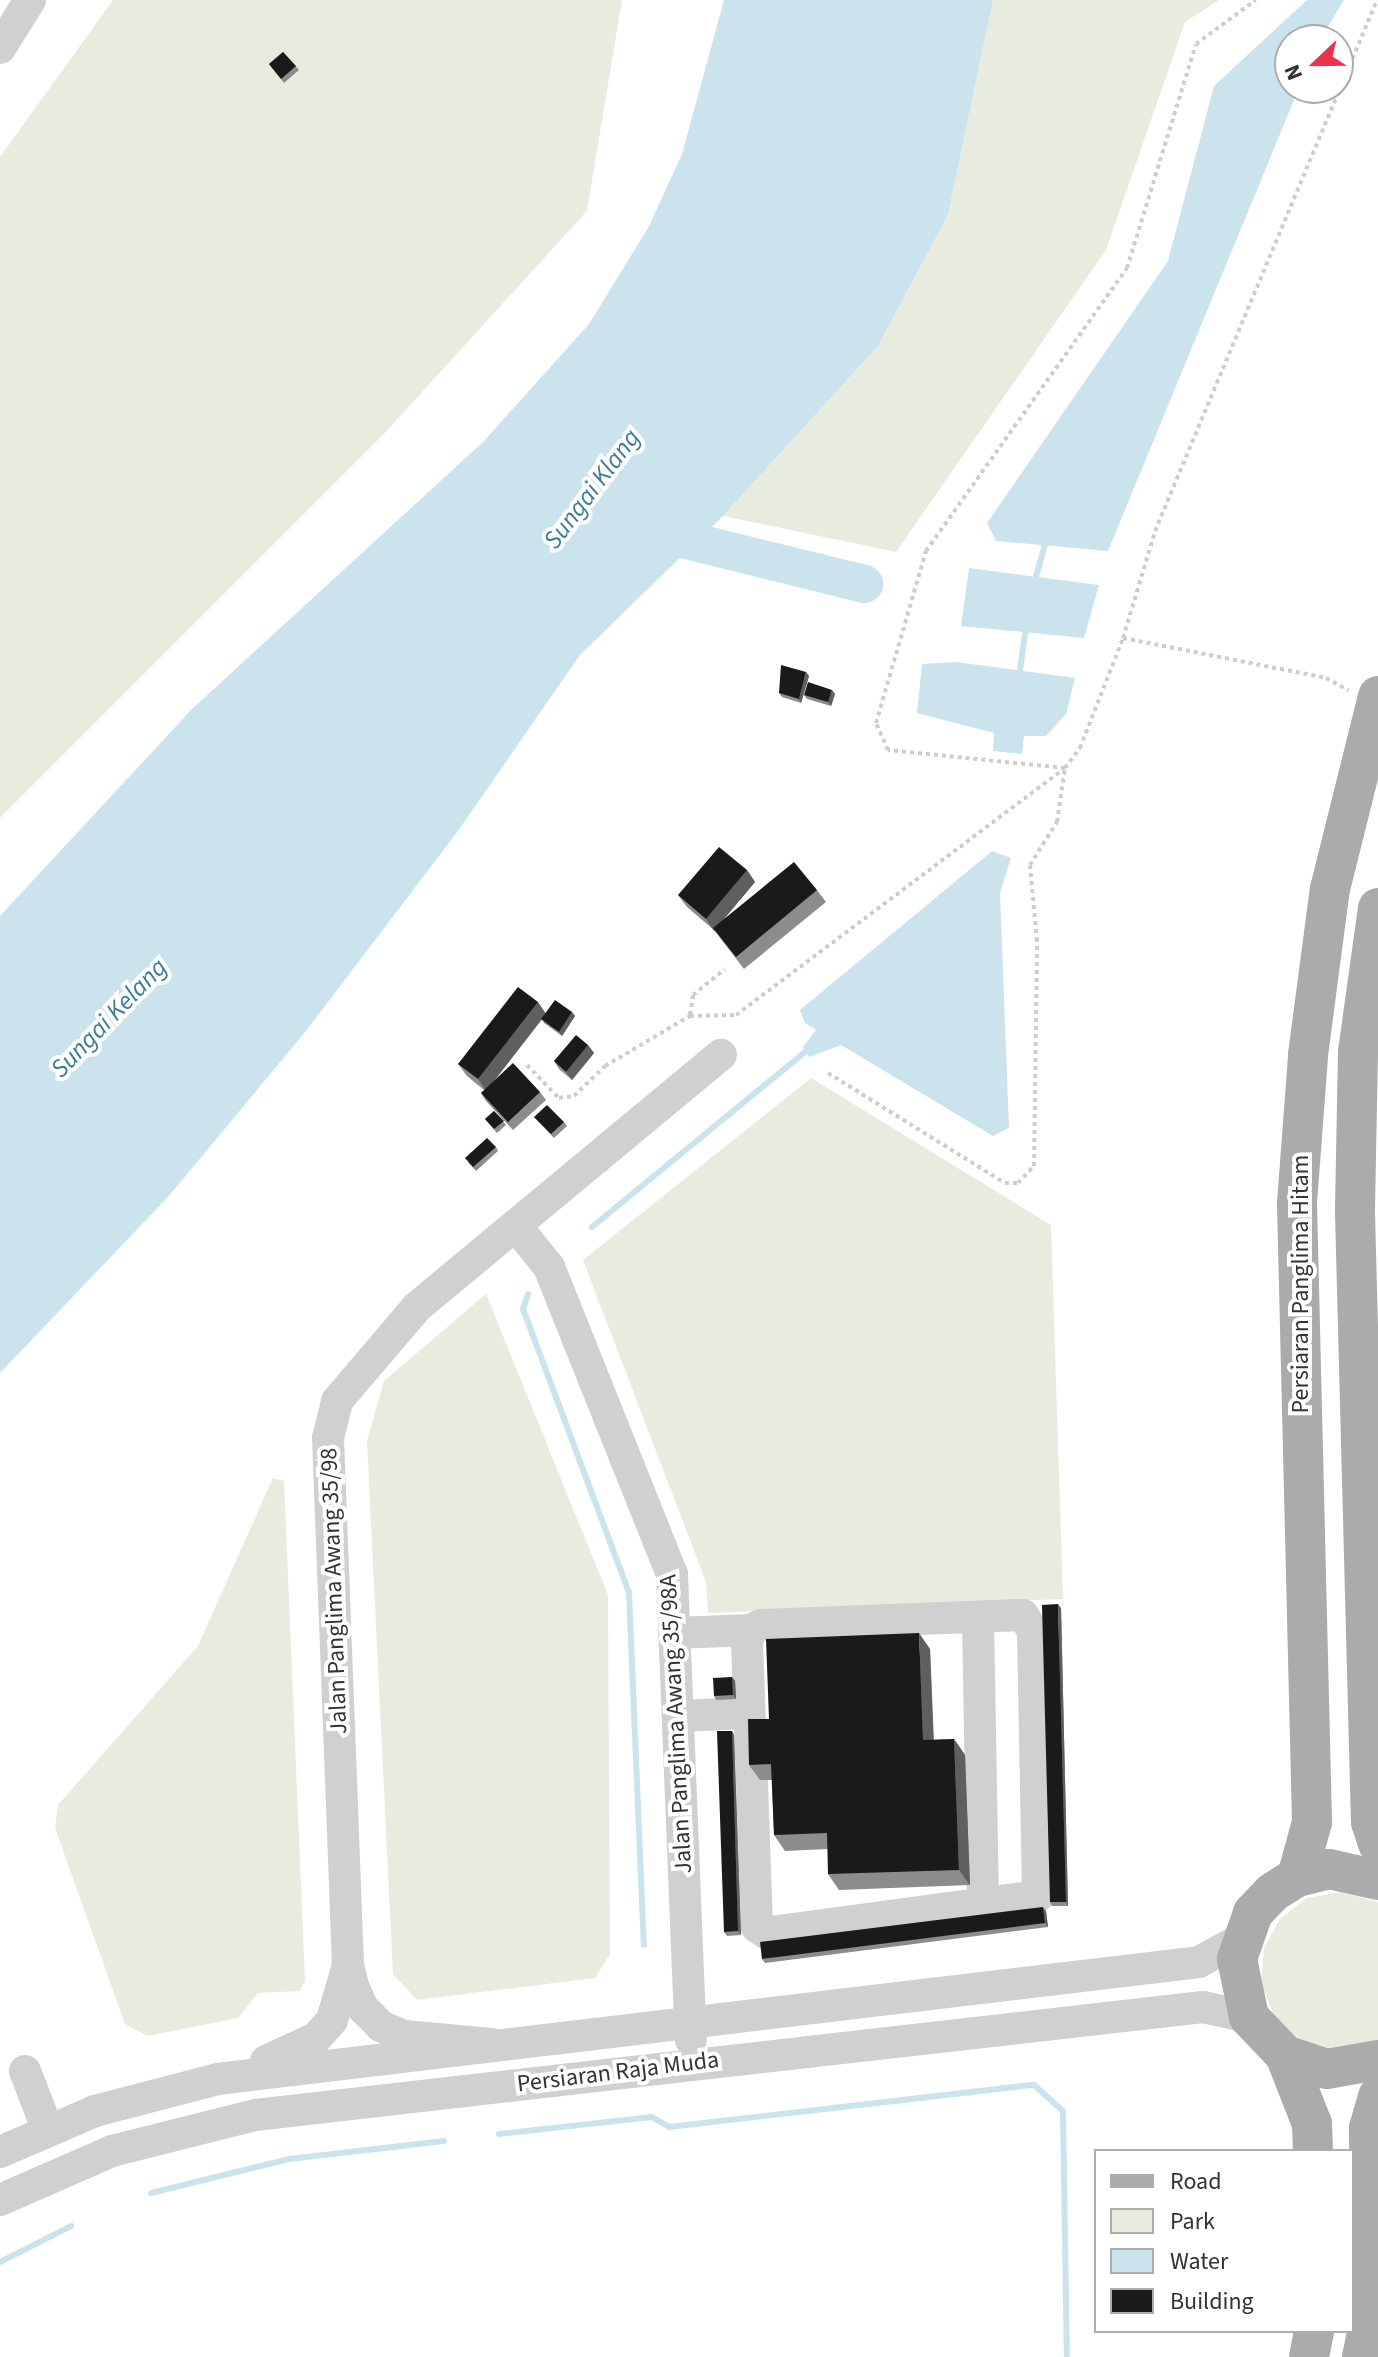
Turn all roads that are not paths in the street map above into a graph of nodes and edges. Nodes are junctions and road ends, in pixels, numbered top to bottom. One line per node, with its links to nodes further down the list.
1 (30, 0): 2 (street)
2 (0, 48)
3 (1376, 700): 13 (main road, Persiaran Panglima Hitam)
4 (1378, 908): 12 (main road)
5 (721, 1055): 6 (street, Jalan Panglima Awang 35/98)
6 (516, 1226): 9 (street, Jalan Panglima Awang 35/98A); 17 (street, Jalan Panglima Awang 35/98)
7 (978, 1617): 8 (street); 15 (street); 15 (street)
8 (751, 1630): 9 (street); 10 (street)
9 (674, 1633): 11 (street, Jalan Panglima Awang 35/98A)
10 (749, 1713): 11 (street); 15 (street)
11 (678, 1716): 19 (street, Jalan Panglima Awang 35/98A)
12 (1378, 1844)
13 (1297, 1877): 14 (main road); 16 (main road)
14 (1378, 1880)
15 (983, 1906)
16 (1241, 1939): 18 (main road); 19 (street, Persiaran Raja Muda)
17 (348, 1965): 20 (street); 25 (street)
18 (1249, 2017): 21 (main road); 23 (street, Persiaran Raja Muda)
19 (690, 2019): 20 (street, Persiaran Raja Muda); 23 (street, Jalan Panglima Awang 35/98A)
20 (491, 2044): 25 (street, Persiaran Raja Muda)
21 (1285, 2055): 22 (main road); 28 (main road)
22 (1378, 2060)
23 (692, 2064): 30 (street, Persiaran Raja Muda)
24 (25, 2071): 27 (street)
25 (218, 2079): 27 (street, Persiaran Raja Muda)
26 (1378, 2096): 33 (main road)
27 (48, 2131): 29 (street, Persiaran Raja Muda)
28 (1313, 2149)
29 (0, 2152)
30 (0, 2200)
31 (1314, 2333): 32 (main road)
32 (1309, 2357)
33 (1362, 2357)

